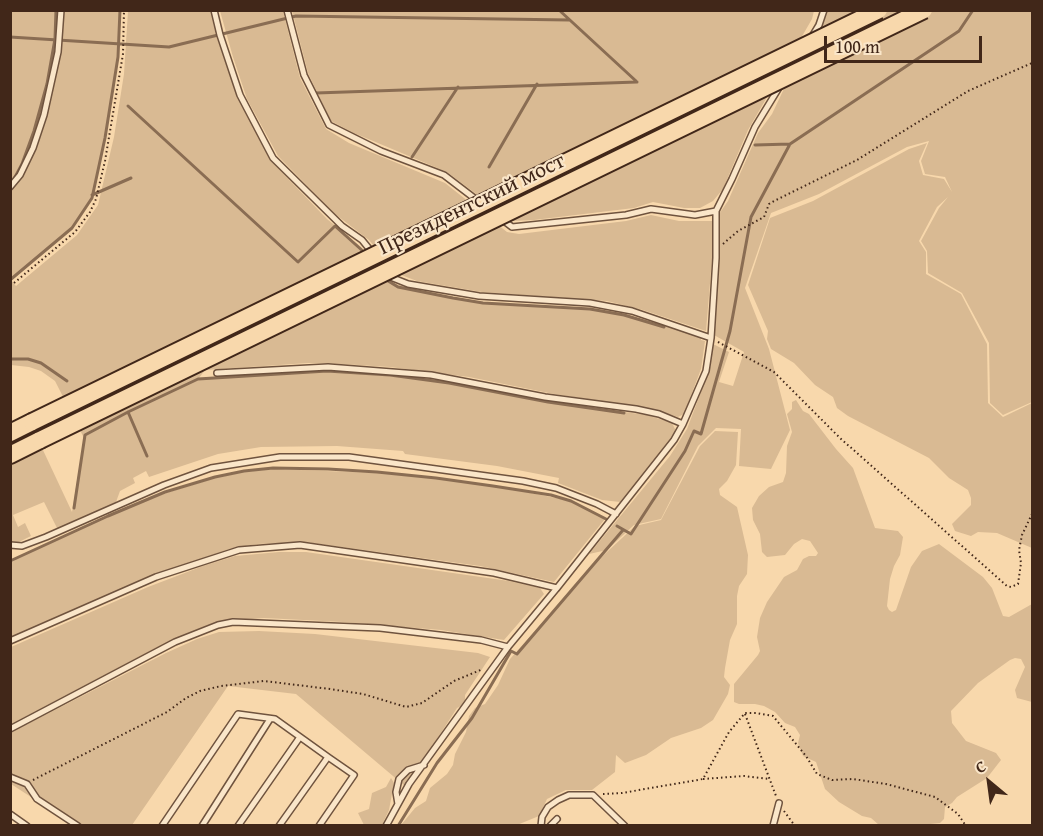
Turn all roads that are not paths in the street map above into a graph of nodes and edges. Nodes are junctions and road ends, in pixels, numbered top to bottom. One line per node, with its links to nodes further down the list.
1 (61, 10): 7 (lane)
2 (214, 10): 9 (lane)
3 (288, 10): 8 (lane)
4 (824, 10): 8 (lane)
5 (879, 10): 12 (highway, Президентский мост, bridge)
6 (924, 10): 13 (highway, Президентский мост, bridge)
7 (10, 188)
8 (716, 211): 9 (lane)
9 (711, 338): 11 (lane)
10 (217, 373): 11 (lane)
11 (683, 424): 14 (lane)
12 (10, 433)
13 (10, 455)
14 (616, 514): 15 (lane); 16 (lane)
15 (10, 545)
16 (557, 588): 17 (lane); 18 (lane)
17 (10, 641)
18 (508, 647): 20 (lane); 23 (lane)
19 (270, 719): 21 (lane); 31 (lane); 32 (lane)
20 (10, 729)
21 (300, 737): 22 (lane); 33 (lane)
22 (328, 757): 34 (lane); 35 (lane)
23 (424, 765): 26 (lane); 26 (lane)
24 (10, 777): 30 (lane)
25 (779, 803): 40 (lane)
26 (398, 804): 36 (lane)
27 (10, 814): 29 (lane)
28 (557, 819): 38 (lane)
29 (27, 825)
30 (78, 825)
31 (162, 825)
32 (202, 825)
33 (238, 825)
34 (279, 825)
35 (319, 825)
36 (386, 825)
37 (541, 825): 39 (lane)
38 (550, 825)
39 (625, 825)
40 (773, 825)

